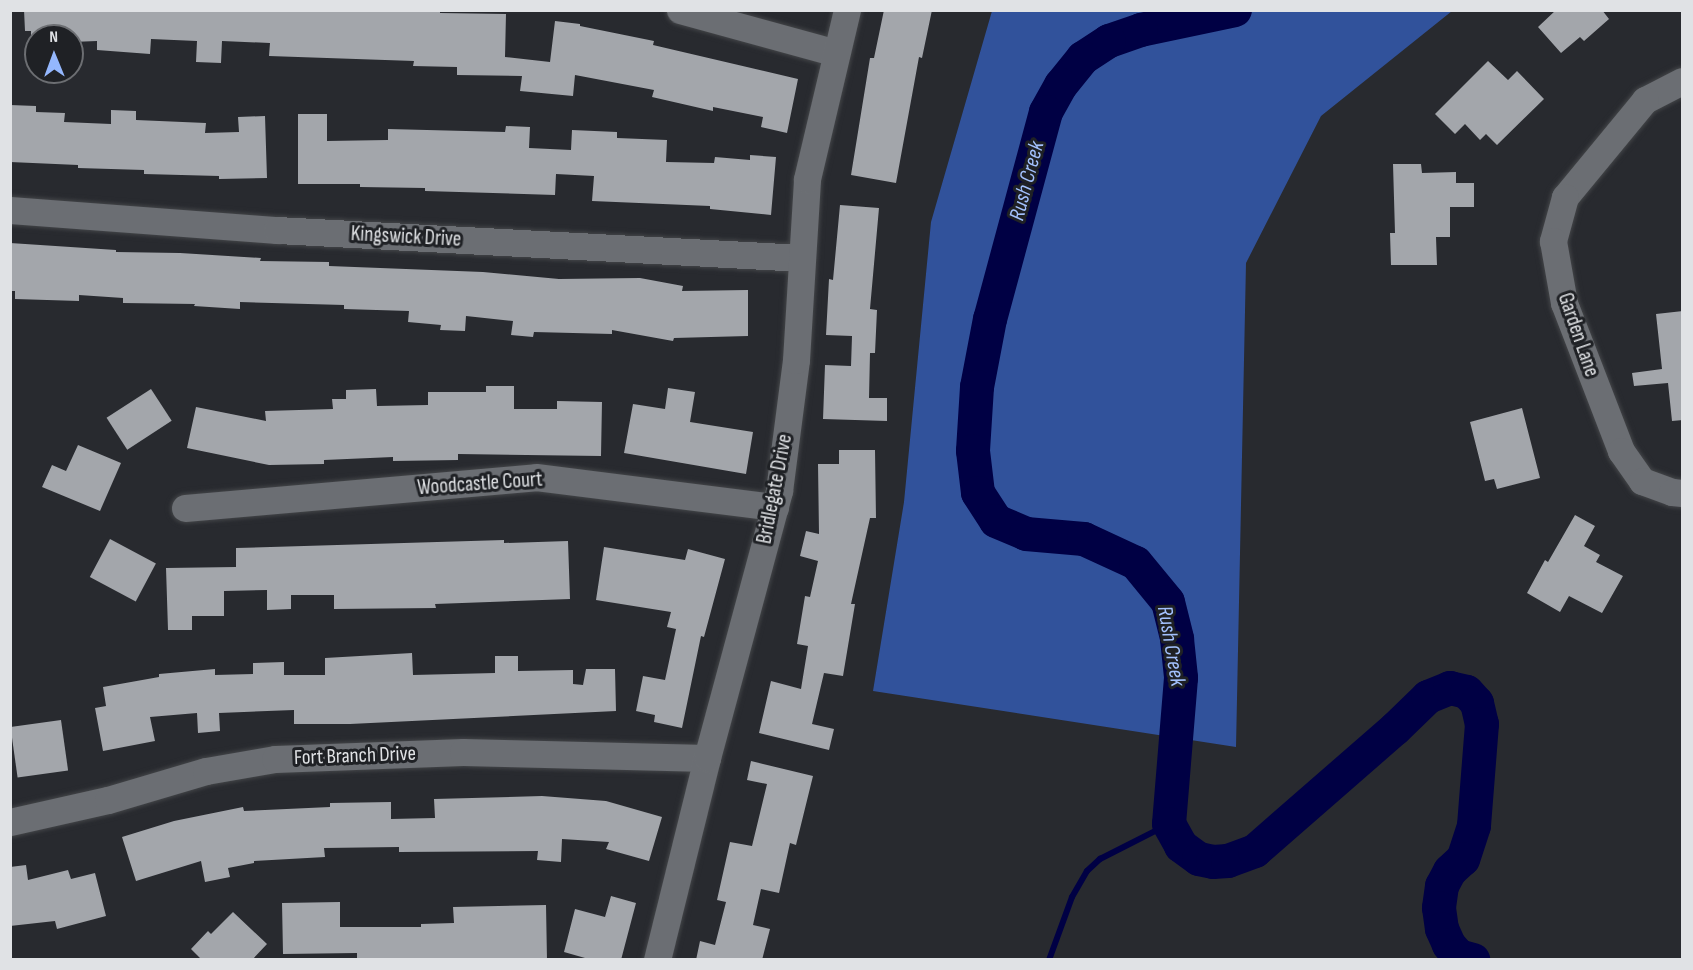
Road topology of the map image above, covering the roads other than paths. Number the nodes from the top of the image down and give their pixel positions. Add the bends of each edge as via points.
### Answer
1 (680, 10) edge
2 (847, 10) edge
3 (836, 52) junction
4 (1683, 81) edge
5 (10, 210) edge
6 (802, 258) junction
7 (1683, 493) edge
8 (775, 507) junction
9 (184, 508) dead end
10 (707, 758) junction
11 (10, 822) edge
12 (657, 960) edge

1 - 3 street
2 - 3 street, Bridlegate Drive
3 - 6 street, Bridlegate Drive via 807,179
4 - 7 street, Garden Lane via 1645,100 1565,196 1553,241 1564,303 1621,451 1642,481
5 - 6 street, Kingswick Drive via 277,230
6 - 8 street, Bridlegate Drive via 796,360
8 - 9 street, Woodcastle Court via 536,477
8 - 10 street, Bridlegate Drive
10 - 11 street, Fort Branch Drive via 463,752 275,759 206,771 108,800
10 - 12 street, Bridlegate Drive

